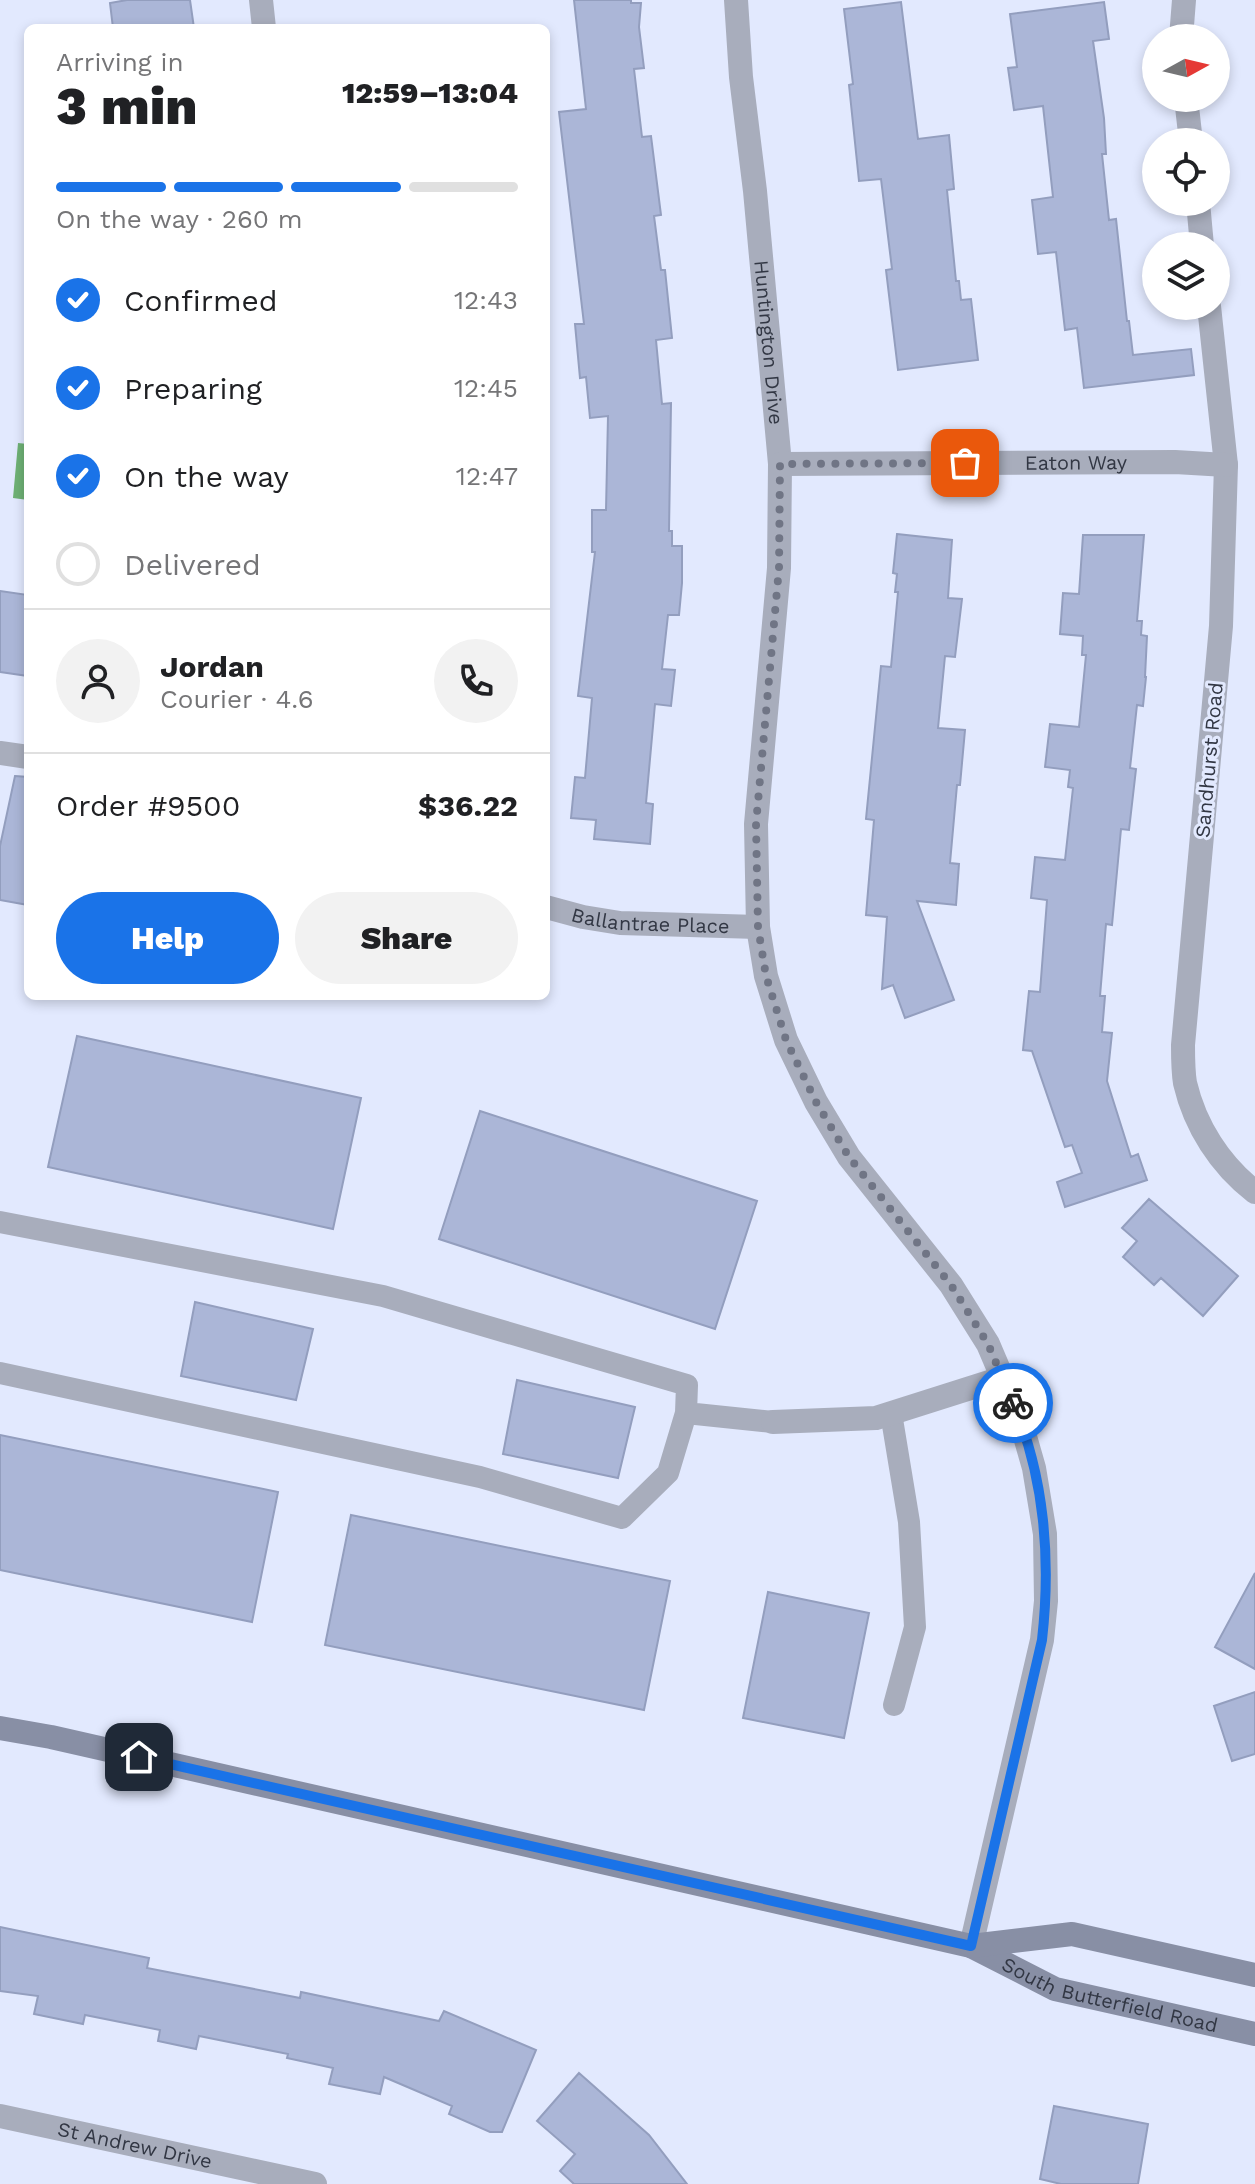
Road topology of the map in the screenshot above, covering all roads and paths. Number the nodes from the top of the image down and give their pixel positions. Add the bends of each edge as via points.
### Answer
1 (261, 0) edge
2 (736, 0) edge
3 (1184, 0) edge
4 (264, 24) edge
5 (1182, 24) edge
6 (1210, 320) edge
7 (780, 464) junction
8 (1226, 465) junction
9 (0, 753) edge
10 (24, 756) edge
11 (550, 908) edge
12 (758, 927) junction
13 (1255, 1192) edge
14 (0, 1222) edge
15 (0, 1373) edge
16 (1002, 1378) junction
17 (686, 1413) junction
18 (891, 1413) junction
19 (773, 1422) joint
20 (894, 1705) dead end
21 (0, 1728) edge
22 (971, 1946) junction
23 (1255, 1975) edge
24 (1255, 2034) edge
25 (0, 2116) edge
26 (315, 2184) edge

1 - 4 street
2 - 7 street, Huntington Drive
3 - 5 street
6 - 8 street, Sandhurst Road
7 - 8 street, Eaton Way
7 - 12 street, Huntington Drive via 779,568 756,824
8 - 13 street, Sandhurst Road via 1221,626 1183,1045 1185,1081 1198,1121 1221,1159
9 - 10 street
11 - 12 street, Ballantrae Place via 620,923
12 - 16 street, Huntington Drive via 766,976 786,1040 816,1102 849,1157 951,1285 988,1344
14 - 17 lane via 383,1296 687,1385
15 - 17 lane via 480,1477 622,1518 668,1473
16 - 18 street
16 - 22 street, Huntington Drive via 1034,1468 1045,1534 1046,1601 1042,1640
17 - 19 lane
18 - 19 street
18 - 20 lane via 909,1522 915,1627
21 - 22 main road, South Butterfield Road
22 - 23 main road, South Butterfield Road via 1072,1934
22 - 24 main road, South Butterfield Road via 1055,1989
25 - 26 street, St Andrew Drive

